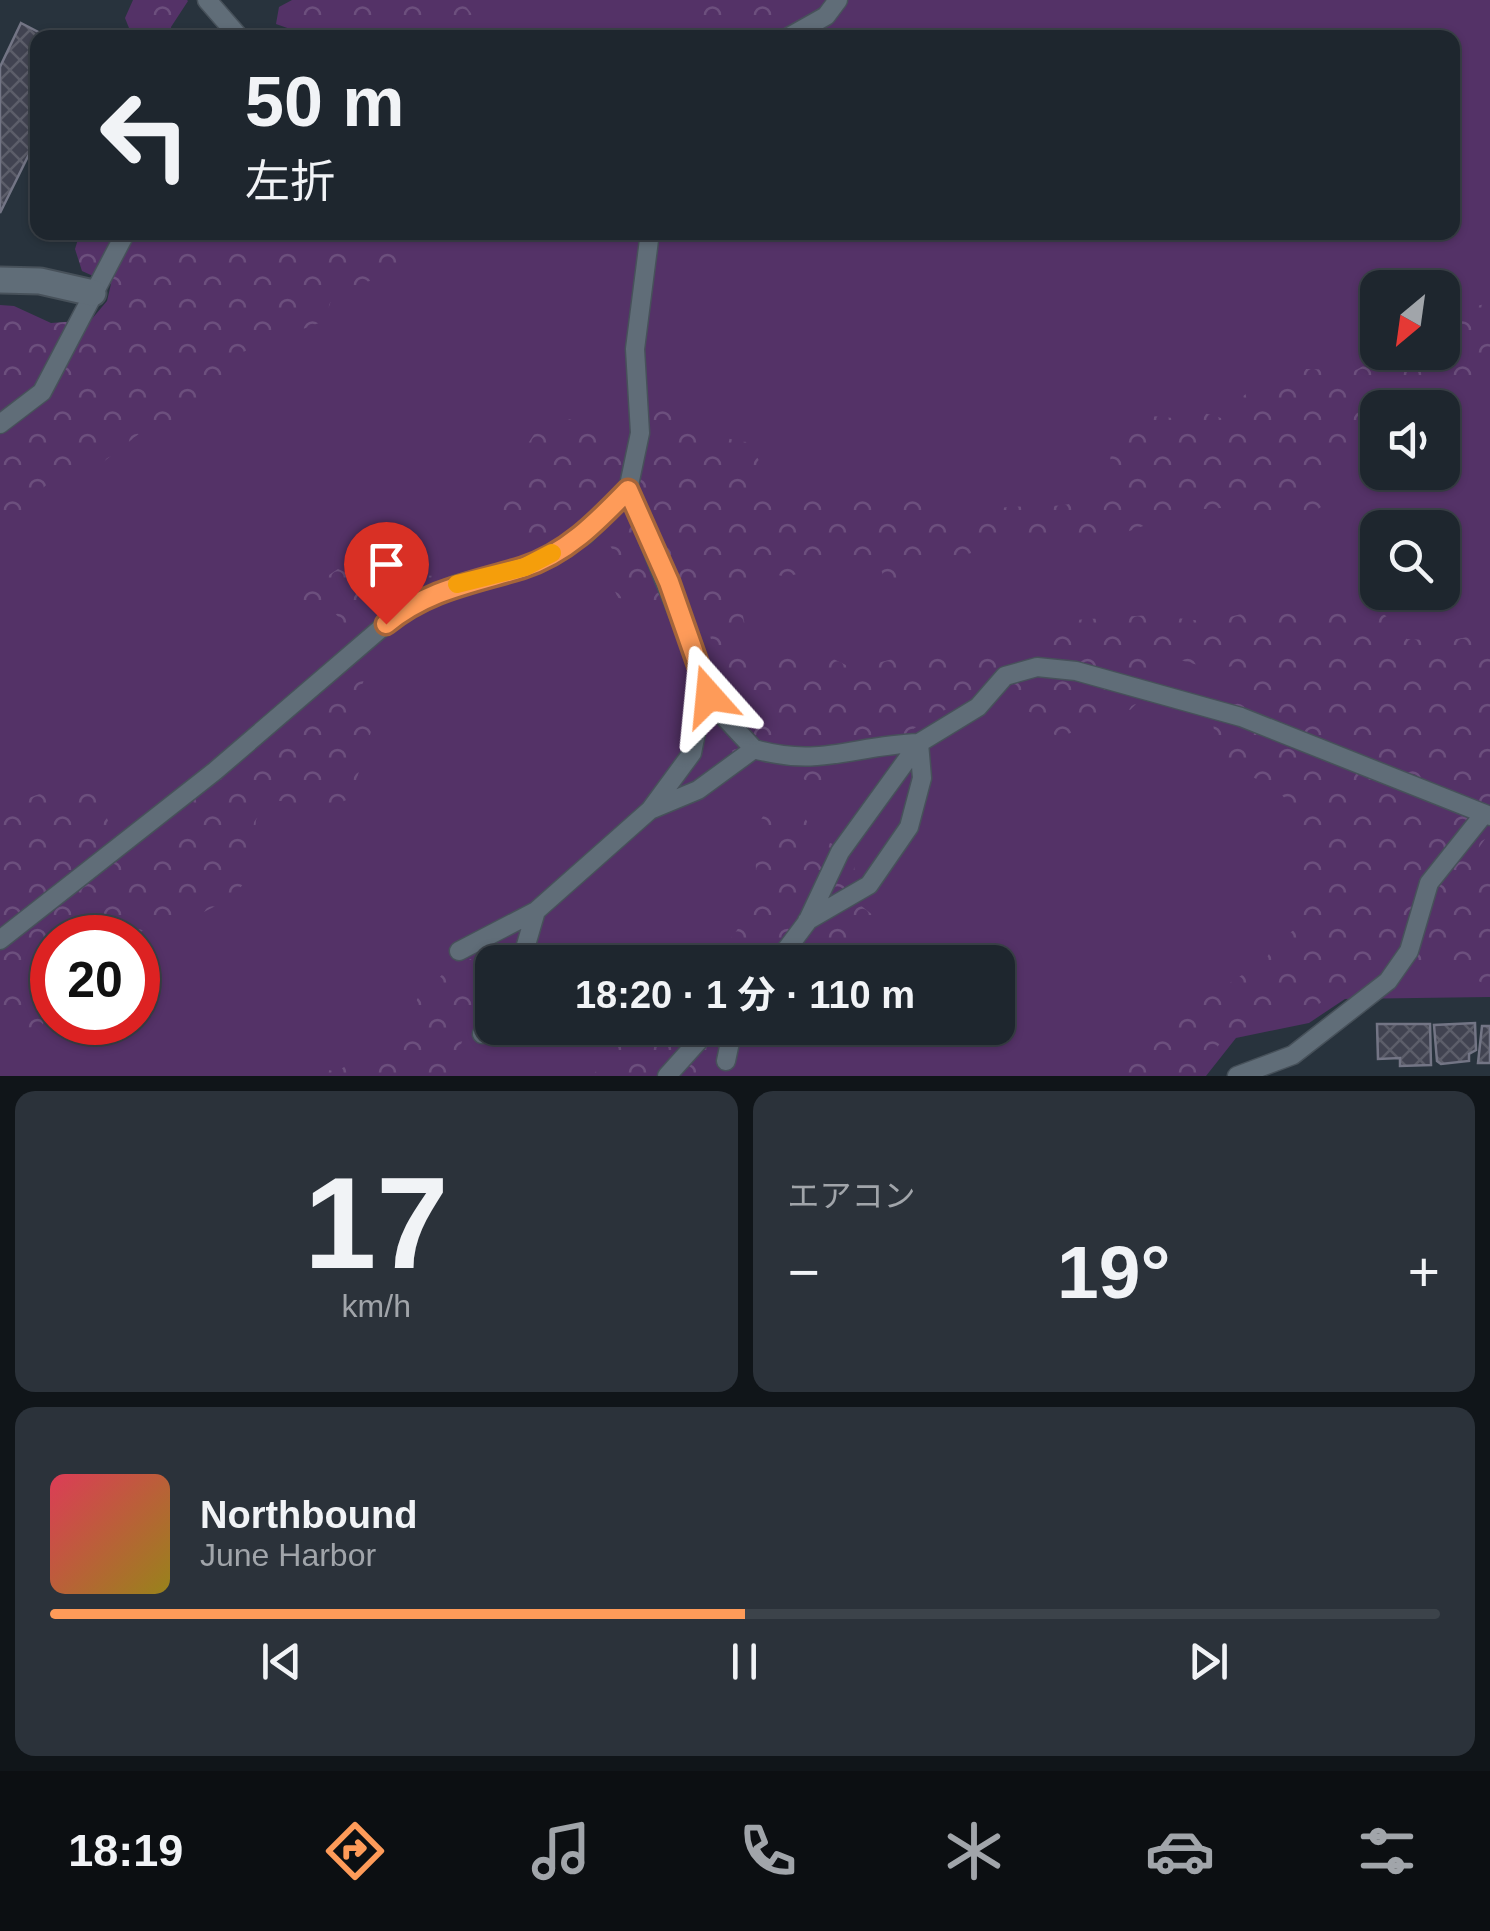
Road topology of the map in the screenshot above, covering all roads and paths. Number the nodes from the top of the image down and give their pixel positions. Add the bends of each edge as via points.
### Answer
1 (207, 0) edge
2 (841, 2) edge
3 (233, 30) edge
4 (799, 30) edge
5 (122, 240) edge
6 (649, 240) edge
7 (0, 280) edge
8 (93, 292) junction
9 (0, 424) edge
10 (628, 490) junction
11 (706, 683) junction
12 (919, 744) junction
13 (754, 749) junction
14 (650, 810) junction
15 (1487, 815) edge
16 (536, 911) junction
17 (807, 922) junction
18 (0, 940) edge
19 (526, 945) edge
20 (790, 945) edge
21 (460, 952) dead end
22 (695, 1045) edge
23 (729, 1045) edge
24 (726, 1061) dead end
25 (667, 1076) edge
26 (1238, 1076) edge

1 - 3 lane
2 - 4 lane
5 - 8 lane
6 - 10 lane via 635,349 640,433
7 - 8 street
8 - 9 lane via 42,392
10 - 11 lane
10 - 18 lane via 585,536 525,567 456,584 407,606 230,760
11 - 13 lane via 715,706
11 - 14 lane via 692,753
12 - 13 lane via 819,759
12 - 15 lane via 978,707 1006,676 1037,666 1241,717
12 - 17 lane via 840,852
12 - 17 lane via 922,778 910,827 868,886
13 - 14 lane via 698,790
14 - 16 lane
15 - 26 lane via 1429,883 1409,951 1388,981 1294,1054
16 - 19 lane
16 - 21 lane
17 - 20 lane
22 - 25 lane
23 - 24 lane

